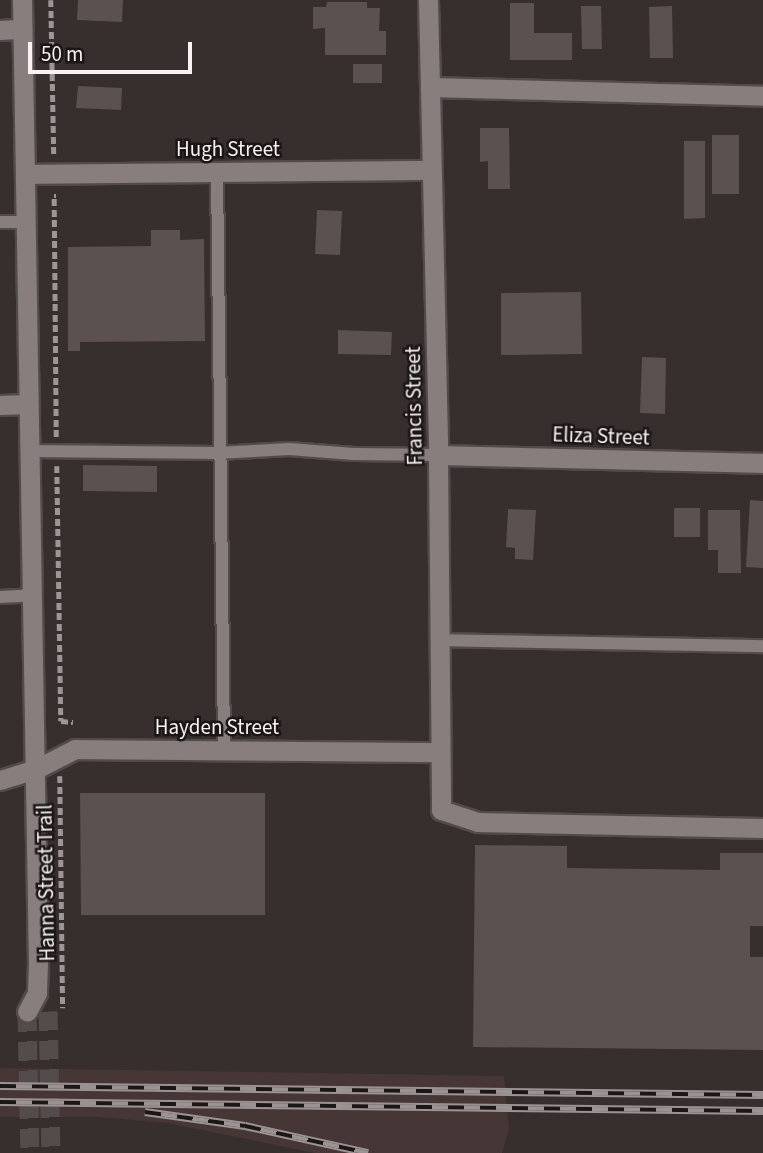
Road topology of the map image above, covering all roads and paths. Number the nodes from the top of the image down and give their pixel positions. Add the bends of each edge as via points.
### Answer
1 (22, 0) edge
2 (51, 0) edge
3 (428, 0) edge
4 (22, 29) junction
5 (0, 30) edge
6 (430, 87) junction
7 (763, 96) edge
8 (64, 157) dead end
9 (431, 170) junction
10 (217, 172) junction
11 (25, 174) junction
12 (0, 222) edge
13 (26, 222) junction
14 (28, 404) junction
15 (0, 405) edge
16 (31, 451) junction
17 (218, 453) junction
18 (438, 455) junction
19 (763, 463) edge
20 (33, 595) junction
21 (0, 597) edge
22 (439, 640) junction
23 (763, 646) edge
24 (224, 749) junction
25 (440, 752) junction
26 (36, 769) junction
27 (67, 772) dead end
28 (0, 780) edge
29 (763, 828) edge
30 (37, 993) junction
31 (55, 1009) joint
32 (27, 1012) tunnel mouth

1 - 4 street
2 - 8 path via 54,156
3 - 6 street, Francis Street
4 - 5 street
4 - 11 street
6 - 7 street
6 - 9 street, Francis Street
9 - 10 street, Hugh Street
9 - 18 street, Francis Street
10 - 11 street, Hugh Street
10 - 17 lane
11 - 13 street
12 - 13 lane
13 - 14 street
14 - 15 street
14 - 16 street
16 - 17 lane
16 - 20 street
17 - 18 lane via 289,449
17 - 24 lane
18 - 19 street, Eliza Street
18 - 22 street, Francis Street
20 - 21 lane
20 - 26 street
22 - 23 lane
22 - 25 street, Francis Street
24 - 25 street, Hayden Street
24 - 26 street, Hayden Street via 75,749
25 - 29 street, Francis Street via 441,810 477,822
26 - 28 street, Hayden Street
26 - 30 street
27 - 31 path, Hanna Street Trail via 60,773
30 - 31 street
30 - 32 street

